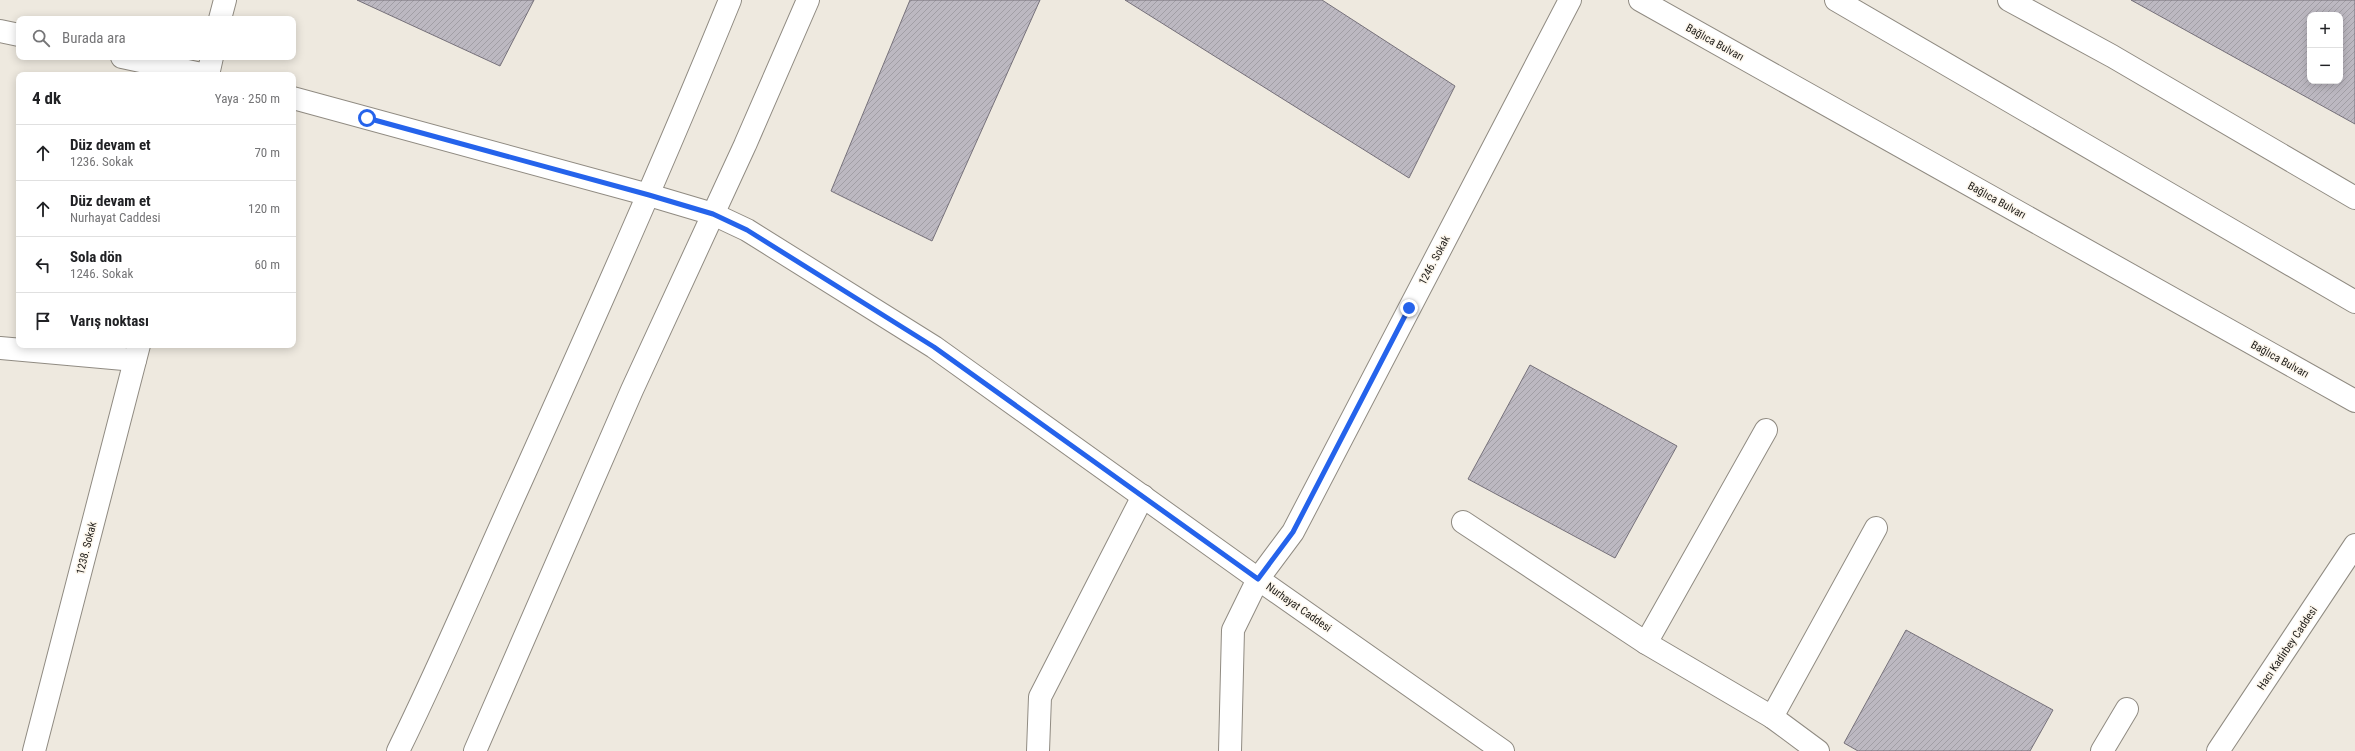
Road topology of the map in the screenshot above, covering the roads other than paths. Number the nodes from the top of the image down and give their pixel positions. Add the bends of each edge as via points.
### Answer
1 (225, 0) edge
2 (730, 0) edge
3 (808, 0) edge
4 (1570, 0) edge
5 (1640, 0) edge
6 (1836, 0) edge
7 (2009, 0) edge
8 (221, 16) edge
9 (0, 31) edge
10 (16, 34) edge
11 (136, 60) edge
12 (211, 60) edge
13 (193, 72) edge
14 (208, 72) edge
15 (296, 99) edge
16 (649, 195) junction
17 (2355, 198) edge
18 (713, 214) junction
19 (2355, 302) edge
20 (0, 348) edge
21 (137, 353) edge
22 (2355, 401) edge
23 (1766, 430) dead end
24 (1143, 496) junction
25 (1463, 522) dead end
26 (1876, 528) dead end
27 (2355, 545) edge
28 (1258, 579) junction
29 (1646, 643) junction
30 (2127, 709) dead end
31 (1772, 717) junction
32 (34, 751) edge
33 (398, 751) edge
34 (475, 751) edge
35 (1038, 751) edge
36 (1230, 751) edge
37 (1503, 751) edge
38 (1818, 751) edge
39 (2102, 751) edge
40 (2218, 751) edge

1 - 8 street
2 - 16 street
3 - 18 street
4 - 28 street, 1246. Sokak via 1293,532
5 - 22 street, Bağlıca Bulvarı
6 - 19 street
7 - 17 street via 2112,56
9 - 10 street
11 - 13 street
12 - 14 street
15 - 16 street, Nurhayat Caddesi
16 - 18 street, Nurhayat Caddesi
16 - 33 street via 444,657
18 - 24 street, Nurhayat Caddesi via 747,230 934,347
18 - 34 street via 632,390
20 - 21 street
21 - 32 street, 1238. Sokak
23 - 29 street
24 - 28 street, Nurhayat Caddesi
24 - 35 street via 1040,697
25 - 29 street
26 - 31 street
27 - 40 street, Hacı Kadirbey Caddesi
28 - 36 street, 1246. Sokak via 1233,630
28 - 37 street, Nurhayat Caddesi
29 - 31 street
30 - 39 street
31 - 38 street

